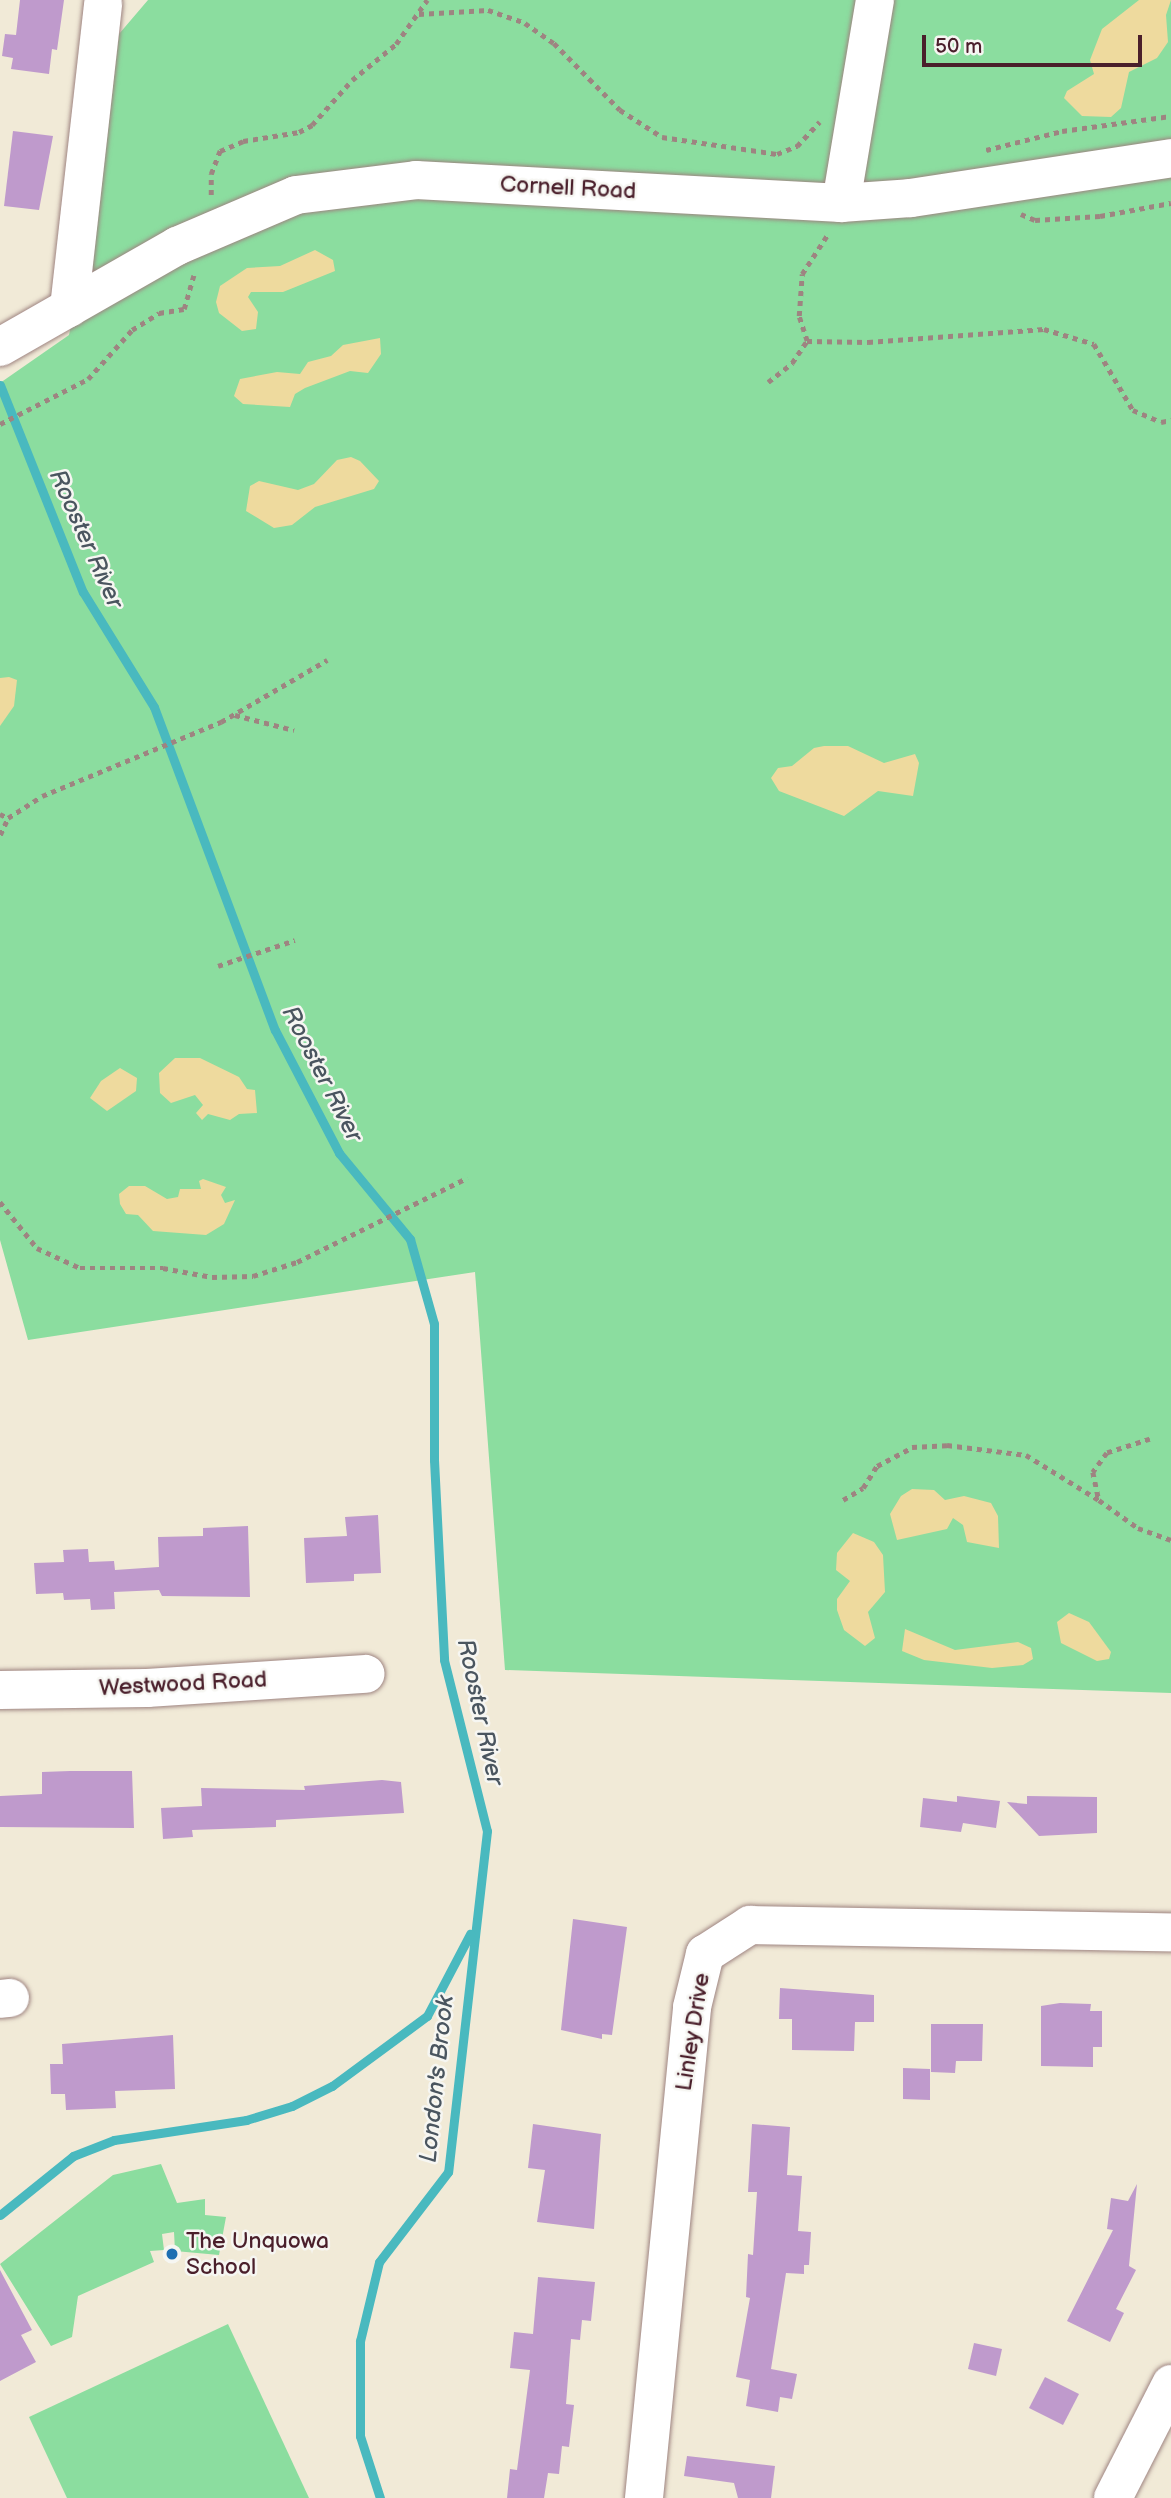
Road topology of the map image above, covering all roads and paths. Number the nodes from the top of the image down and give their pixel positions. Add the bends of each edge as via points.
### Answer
1 (427, 0) edge
2 (875, 0) edge
3 (103, 4) dead end
4 (419, 14) junction
5 (860, 86) junction
6 (1171, 158) edge
7 (841, 203) junction
8 (202, 235) junction
9 (69, 308) junction
10 (807, 341) junction
11 (6, 344) edge
12 (768, 382) dead end
13 (1171, 420) edge
14 (0, 424) edge
15 (327, 660) dead end
16 (234, 714) junction
17 (294, 730) dead end
18 (0, 814) edge
19 (8, 818) junction
20 (0, 835) edge
21 (295, 940) dead end
22 (218, 966) dead end
23 (467, 1178) dead end
24 (0, 1202) edge
25 (1150, 1439) dead end
26 (843, 1500) dead end
27 (1099, 1500) junction
28 (1171, 1540) edge
29 (366, 1674) dead end
30 (0, 1690) edge
31 (1171, 1932) edge
32 (1171, 2384) edge
33 (644, 2498) edge
34 (1113, 2498) edge

1 - 4 path
2 - 5 street
3 - 9 street
4 - 5 path via 488,10 525,23 554,43 620,110 662,137 777,154 813,131 828,104
4 - 8 path via 396,44 352,80 312,125 220,151
5 - 7 street
6 - 7 street, Cornell Road via 911,198
7 - 8 street, Cornell Road via 416,180 296,195
7 - 10 path via 821,248 803,274 799,316
8 - 9 street, Cornell Road
8 - 14 path via 193,265 192,292 184,309 159,313 132,330 88,379
9 - 11 street, Cornell Road
10 - 12 path via 792,363
10 - 13 path via 868,342 1044,329 1094,344 1133,410 1161,422
15 - 16 path
16 - 17 path
16 - 19 path via 43,796
18 - 19 path
19 - 20 path
21 - 22 path
23 - 24 path via 413,1207 253,1276 212,1277 163,1268 80,1268 37,1248
25 - 27 path via 1107,1453 1093,1472
26 - 27 path via 863,1489 877,1466 912,1447 947,1445 1026,1455
27 - 28 path via 1138,1528
29 - 30 street, Westwood Road via 147,1688
31 - 33 street, Linley Drive via 750,1925 705,1954 692,2007
32 - 34 street

